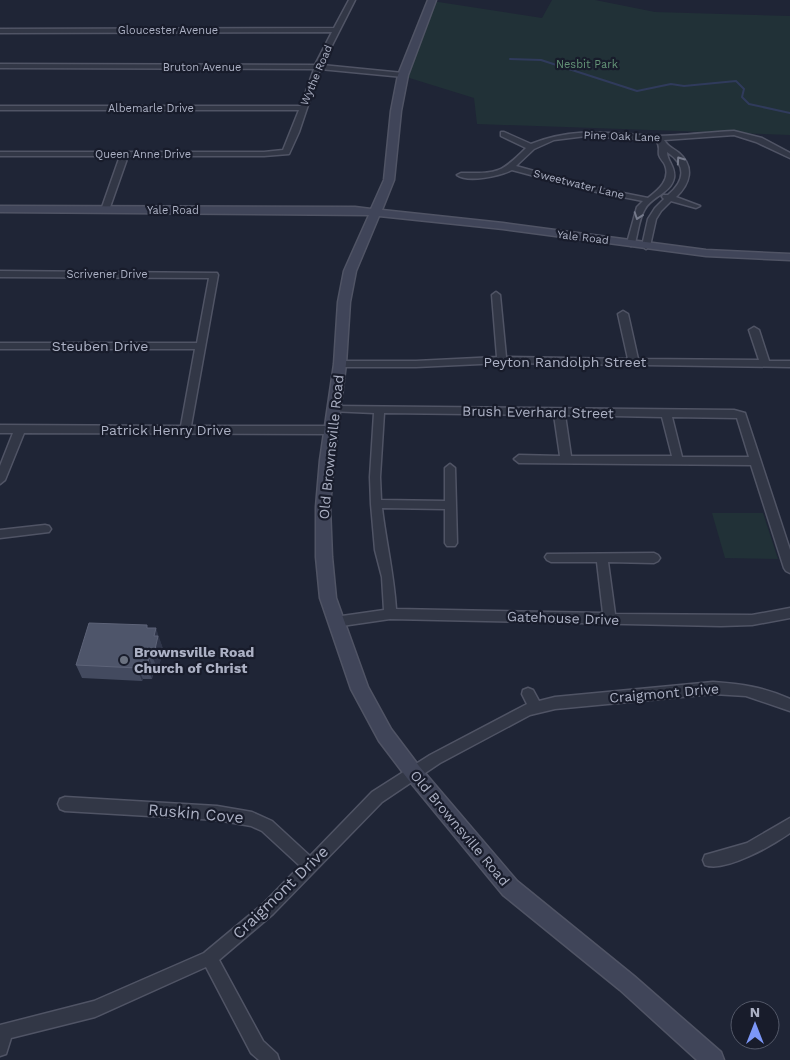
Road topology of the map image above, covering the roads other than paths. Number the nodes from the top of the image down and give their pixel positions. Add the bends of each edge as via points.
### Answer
1 (352, 0) edge
2 (432, 0) edge
3 (336, 30) junction
4 (0, 31) edge
5 (0, 66) edge
6 (318, 67) junction
7 (403, 76) junction
8 (0, 108) edge
9 (302, 108) junction
10 (504, 134) dead end
11 (659, 138) junction
12 (531, 147) junction
13 (664, 147) junction
14 (286, 152) joint
15 (0, 154) edge
16 (124, 154) junction
17 (790, 156) edge
18 (511, 167) junction
19 (462, 175) dead end
20 (657, 194) junction
21 (670, 198) junction
22 (648, 200) junction
23 (696, 206) dead end
24 (0, 209) edge
25 (105, 210) junction
26 (376, 212) junction
27 (632, 239) junction
28 (647, 242) junction
29 (790, 248) edge
30 (790, 256) edge
31 (0, 274) edge
32 (496, 295) dead end
33 (624, 314) dead end
34 (754, 330) dead end
35 (0, 346) edge
36 (200, 346) junction
37 (502, 360) junction
38 (634, 362) junction
39 (765, 363) junction
40 (340, 364) junction
41 (790, 364) edge
42 (334, 409) junction
43 (378, 410) junction
44 (559, 412) junction
45 (666, 413) junction
46 (0, 429) edge
47 (20, 429) junction
48 (185, 430) junction
49 (332, 430) junction
50 (519, 459) dead end
51 (566, 460) junction
52 (678, 460) junction
53 (756, 461) junction
54 (450, 468) dead end
55 (0, 480) edge
56 (376, 504) junction
57 (450, 504) junction
58 (45, 529) dead end
59 (0, 534) edge
60 (451, 543) dead end
61 (551, 557) dead end
62 (602, 558) junction
63 (654, 558) dead end
64 (790, 568) edge
65 (790, 613) edge
66 (390, 614) junction
67 (610, 620) junction
68 (336, 622) junction
69 (528, 694) dead end
70 (790, 705) edge
71 (536, 707) junction
72 (413, 772) junction
73 (66, 804) dead end
74 (790, 825) edge
75 (710, 860) dead end
76 (309, 865) junction
77 (209, 958) junction
78 (1, 1038) edge
79 (270, 1060) edge
80 (713, 1060) edge

1 - 3 street, Wythe Road
2 - 7 main road, Old Brownsville Road
3 - 4 street, Gloucester Avenue
3 - 6 street, Wythe Road
5 - 6 street, Bruton Avenue
6 - 7 street, Bruton Avenue
6 - 9 street, Wythe Road
7 - 26 main road, Old Brownsville Road via 396,111 390,180
8 - 9 street, Albemarle Drive
9 - 14 street, Wythe Road
10 - 12 street
11 - 12 street, Pine Oak Lane via 586,134 554,138
11 - 13 street
11 - 17 street, Pine Oak Lane via 734,133 759,140
12 - 18 street, Pine Oak Lane
13 - 20 street via 670,179
21 -> 13 street via 682,187 686,174 676,153
14 - 16 street, Queen Anne Drive
15 - 16 street, Queen Anne Drive
16 - 25 street
18 - 19 street, Pine Oak Lane via 492,175
18 - 22 street, Sweetwater Lane
20 - 21 street
20 - 22 street
21 - 23 street
21 - 28 street via 653,216
22 -> 27 street via 638,214
24 - 25 main road, Yale Road
25 - 26 main road, Yale Road
26 - 27 main road, Yale Road
26 - 40 main road, Old Brownsville Road via 348,279
27 - 28 main road, Yale Road
28 - 29 main road, Yale Road
28 - 30 main road, Yale Road via 722,254
31 - 36 street, Scrivener Drive via 214,275
32 - 37 street
33 - 38 street
34 - 39 street
35 - 36 street, Steuben Drive
36 - 48 street
37 - 38 street, Peyton Randolph Street
37 - 40 street, Peyton Randolph Street
38 - 39 street, Peyton Randolph Street
39 - 41 street, Peyton Randolph Street
40 - 42 main road, Old Brownsville Road
42 - 43 street, Brush Everhard Street
42 - 49 main road, Old Brownsville Road
43 - 44 street, Brush Everhard Street
43 - 56 street via 374,477
44 - 45 street, Brush Everhard Street
44 - 51 street
45 - 52 street
45 - 53 street, Brush Everhard Street via 741,416
46 - 47 street, Patrick Henry Drive
47 - 48 street, Patrick Henry Drive
47 - 55 street
48 - 49 street, Patrick Henry Drive
49 - 68 main road, Old Brownsville Road via 323,507 324,557 328,598
50 - 51 street
51 - 52 street
52 - 53 street
53 - 64 street
54 - 57 street
56 - 57 street
56 - 66 street via 381,550 388,577
57 - 60 street
58 - 59 street
61 - 62 street
62 - 63 street
62 - 67 street
65 - 67 street, Gatehouse Drive via 752,620
66 - 67 street, Gatehouse Drive
66 - 68 street, Gatehouse Drive
68 - 72 main road, Old Brownsville Road via 373,716
69 - 71 street
70 - 71 street, Craigmont Drive via 758,693 722,688
71 - 72 street, Craigmont Drive
72 - 76 street, Craigmont Drive via 377,797
72 - 80 main road, Old Brownsville Road via 510,888 627,983
73 - 76 street, Ruskin Cove via 217,813 252,819 266,826
74 - 75 street via 752,850
76 - 77 street, Craigmont Drive via 268,909
77 - 78 street, Craigmont Drive via 95,1009
77 - 79 street via 257,1047

